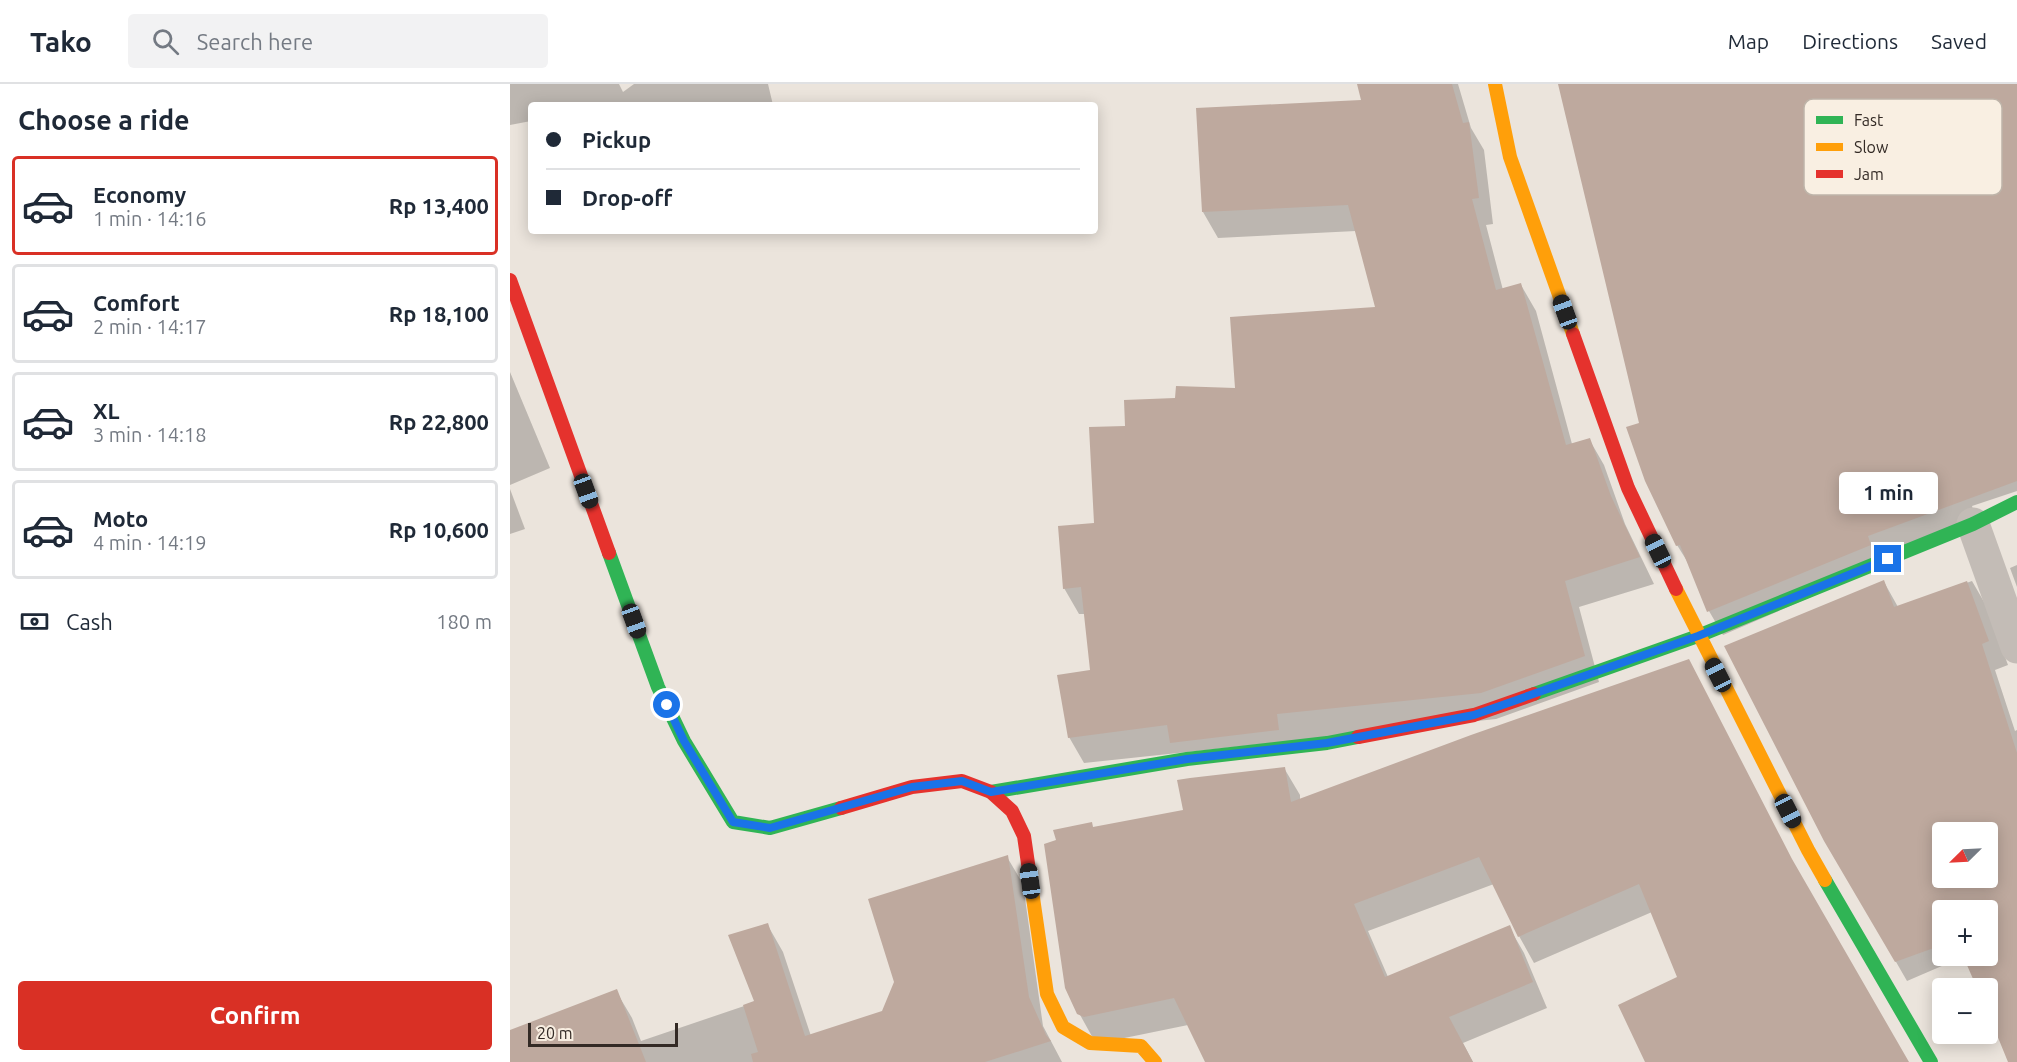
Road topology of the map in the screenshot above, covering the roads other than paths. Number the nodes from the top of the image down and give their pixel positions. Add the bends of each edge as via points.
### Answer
1 (1495, 84) edge
2 (510, 280) edge
3 (2017, 502) edge
4 (1973, 524) junction
5 (1698, 636) junction
6 (2017, 647) edge
7 (991, 792) junction
8 (1155, 1062) edge
9 (1931, 1062) edge

1 - 5 street via 1510,157 1624,477
2 - 7 street via 658,687 684,741 733,822 770,828 912,787 942,783 962,781
3 - 4 street
4 - 5 street
4 - 6 street
5 - 7 street via 1474,715 1327,743 1187,759
5 - 9 street via 1808,850
7 - 8 street via 1012,811 1024,836 1047,994 1063,1027 1090,1043 1141,1046

